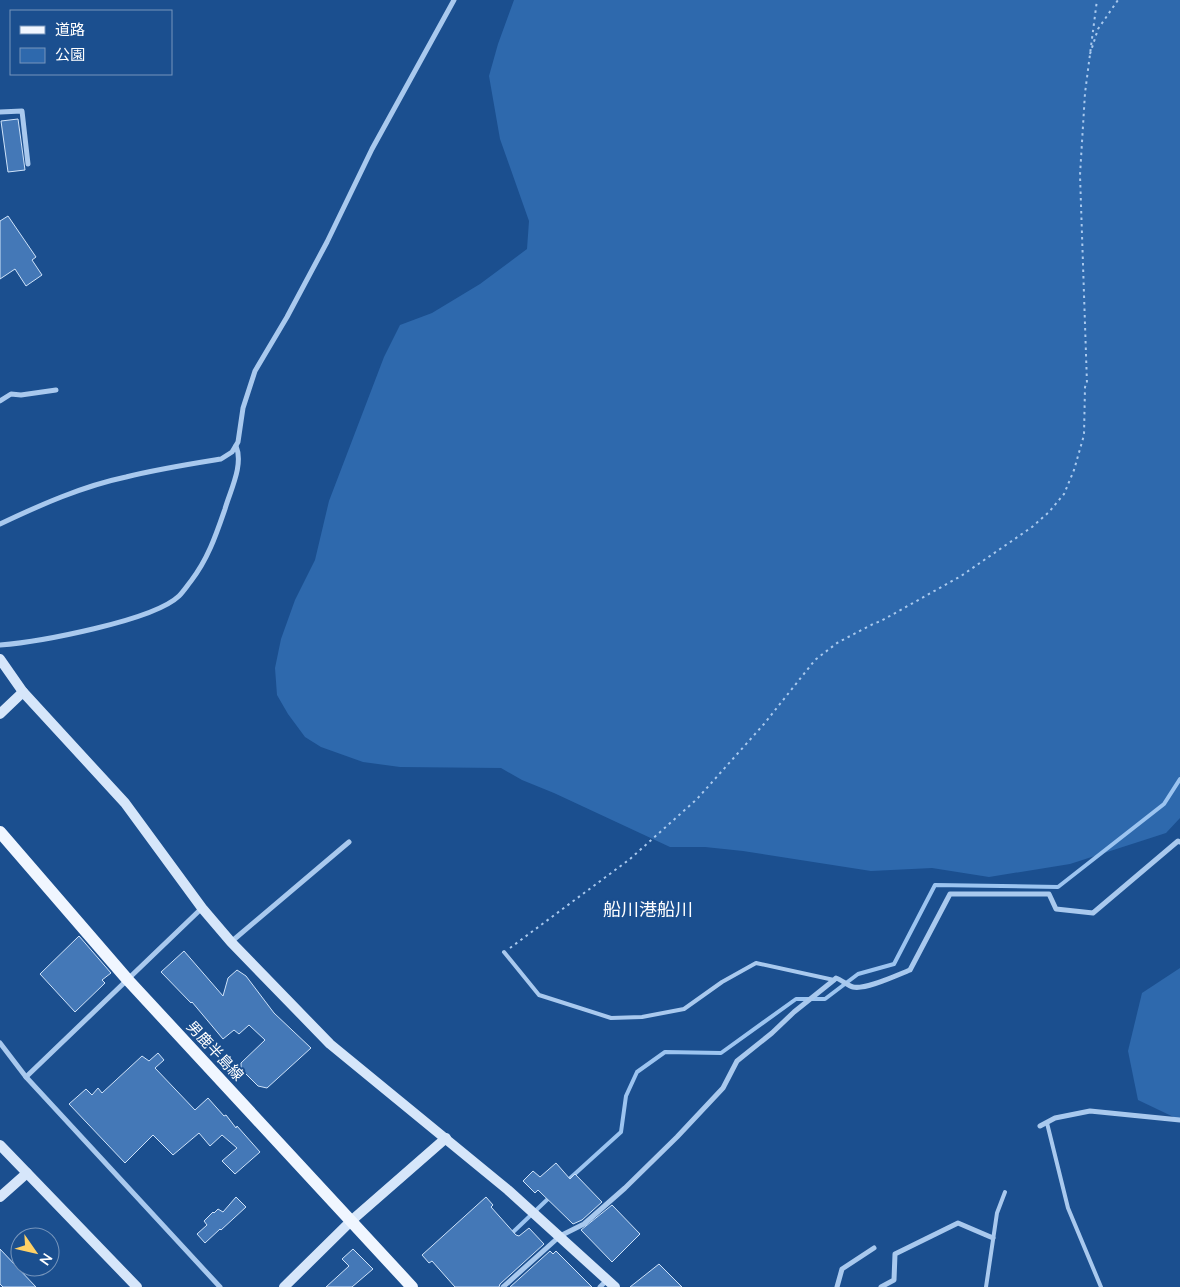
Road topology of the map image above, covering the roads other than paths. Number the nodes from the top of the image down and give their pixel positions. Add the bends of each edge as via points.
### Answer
1 (454, 0) edge
2 (0, 112) edge
3 (28, 164) dead end
4 (56, 390) dead end
5 (0, 401) edge
6 (236, 446) junction
7 (0, 524) edge
8 (0, 645) edge
9 (0, 659) edge
10 (23, 692) junction
11 (0, 714) edge
12 (0, 832) edge
13 (349, 842) dead end
14 (1180, 842) edge
15 (202, 908) junction
16 (231, 942) junction
17 (504, 952) road end
18 (127, 979) junction
19 (834, 980) junction
20 (0, 1043) edge
21 (26, 1077) junction
22 (1180, 1120) edge
23 (1047, 1123) junction
24 (1040, 1126) dead end
25 (446, 1138) junction
26 (0, 1146) edge
27 (27, 1173) junction
28 (1005, 1192) dead end
29 (0, 1198) edge
30 (351, 1220) junction
31 (560, 1236) junction
32 (993, 1238) junction
33 (874, 1248) dead end
34 (611, 1283) edge
35 (137, 1287) edge
36 (220, 1287) edge
37 (284, 1287) edge
38 (412, 1287) edge
39 (503, 1287) edge
40 (600, 1287) edge
41 (837, 1287) edge
42 (880, 1287) edge
43 (986, 1287) edge
44 (1101, 1287) edge

1 - 6 street via 372,149 287,317 255,371 243,408
2 - 3 street via 22,110
4 - 5 street via 11,394
6 - 7 street via 221,459 125,477 83,490
6 - 8 street via 239,460 215,539 203,564 179,596 160,609 105,626 22,644
9 - 10 street
10 - 11 street
10 - 15 street via 125,803
12 - 18 main road, 男鹿半島線
13 - 16 street
14 - 19 street via 1093,913 1056,909 1049,894 950,894 910,970 864,986 853,987 836,978
15 - 16 street
15 - 18 street
16 - 25 street via 330,1044
17 - 19 lane via 540,995 611,1018 642,1018 684,1009 756,963
18 - 21 street
18 - 30 main road, 男鹿半島線
19 - 31 street via 737,1061 723,1088 625,1188 584,1224
20 - 21 street
21 - 36 street
22 - 23 street via 1090,1111
23 - 24 street
23 - 44 lane via 1068,1208
25 - 30 street
25 - 31 street
26 - 27 street
27 - 29 street
27 - 35 street
28 - 32 lane
30 - 37 street
30 - 38 main road, 男鹿半島線
31 - 34 street
31 - 39 street
32 - 42 street via 958,1223 895,1254 894,1280
32 - 43 lane
33 - 41 street via 842,1269
34 - 40 street

